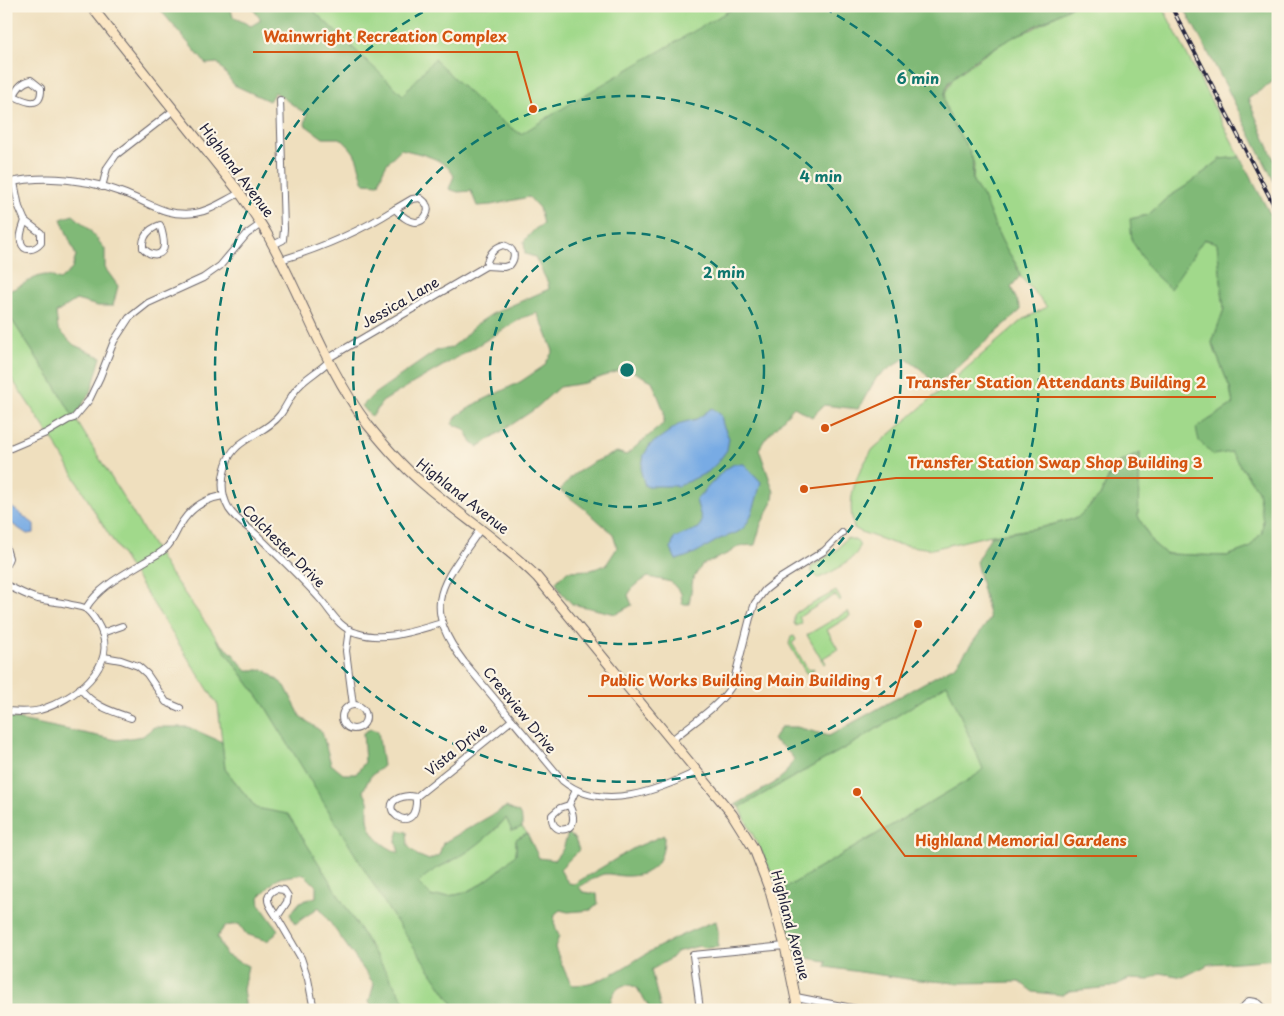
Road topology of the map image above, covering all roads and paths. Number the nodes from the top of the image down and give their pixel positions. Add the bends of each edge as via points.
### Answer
1 (91, 6) edge
2 (14, 96) dead end
3 (6, 98) edge
4 (280, 100) dead end
5 (174, 110) junction
6 (14, 182) junction
7 (6, 184) edge
8 (102, 187) junction
9 (240, 193) junction
10 (395, 209) junction
11 (167, 213) junction
12 (26, 221) dead end
13 (260, 224) junction
14 (160, 225) junction
15 (272, 245) junction
16 (281, 260) junction
17 (486, 266) junction
18 (328, 361) junction
19 (6, 450) edge
20 (223, 496) junction
21 (481, 528) junction
22 (842, 533) dead end
23 (6, 548) edge
24 (6, 565) edge
25 (6, 585) edge
26 (86, 608) junction
27 (442, 623) junction
28 (122, 626) dead end
29 (349, 630) junction
30 (102, 633) junction
31 (104, 657) junction
32 (80, 688) junction
33 (353, 705) dead end
34 (180, 708) dead end
35 (6, 711) edge
36 (131, 718) dead end
37 (512, 720) junction
38 (672, 740) junction
39 (698, 771) junction
40 (576, 790) junction
41 (416, 797) dead end
42 (569, 805) dead end
43 (277, 917) dead end
44 (785, 946) junction
45 (796, 998) junction
46 (854, 1009) edge
47 (314, 1010) edge
48 (700, 1010) edge
49 (797, 1010) edge
50 (862, 1010) edge
51 (1240, 1010) edge
52 (1264, 1010) edge

1 - 5 street, Highland Avenue
2 - 3 street
4 - 15 street via 284,229 283,240
5 - 8 street via 116,155 107,168
5 - 9 street, Highland Avenue
6 - 7 street
6 - 8 street via 59,178
6 - 12 street via 19,207
8 - 11 street
9 - 11 street via 201,212
9 - 13 street, Highland Avenue
10 - 10 street via 415,222 422,221 428,211 420,198
10 - 16 street via 343,238
11 - 14 street
13 - 15 street, Highland Avenue
13 - 19 street via 247,234 220,266 203,278 148,303 129,318 114,341 89,400 74,418
14 - 14 street via 144,238 143,248 154,255 163,249
15 - 16 street, Highland Avenue
16 - 18 street, Highland Avenue
17 - 17 street, Jessica Lane via 510,265 513,251 503,245 497,246
17 - 18 street, Jessica Lane
18 - 20 street, Jessica Lane via 300,385 280,415 243,441 231,454 226,462
18 - 21 street, Highland Avenue via 357,410 388,450 421,482
20 - 26 street via 199,504 180,525 166,548 110,583 93,596
20 - 29 street, Colchester Drive via 236,517
21 - 27 street, Crestview Drive via 445,580 440,599
21 - 38 street, Highland Avenue via 543,583
22 - 38 street via 824,551 765,590 750,618 733,684 717,704
23 - 24 street via 9,558
25 - 26 street via 37,598
26 - 30 street
27 - 29 street, Colchester Drive via 391,636 373,637
27 - 37 street, Crestview Drive via 453,647
28 - 30 street
29 - 33 street via 346,651
30 - 31 street
31 - 32 street via 93,677
31 - 34 street via 138,666 166,702
32 - 35 street via 40,710
32 - 36 street via 98,706
37 - 40 street, Crestview Drive via 563,781
37 - 41 street, Vista Drive
38 - 39 street, Highland Avenue
39 - 40 street, Crestview Drive via 664,786 625,796
39 - 44 street, Highland Avenue via 732,814 754,849
40 - 42 street
43 - 47 street via 303,963
44 - 45 street, Highland Avenue
44 - 48 street via 693,955
45 - 46 street
45 - 49 street, Highland Avenue
46 - 50 street
51 - 52 street via 1249,1001 1256,1001

